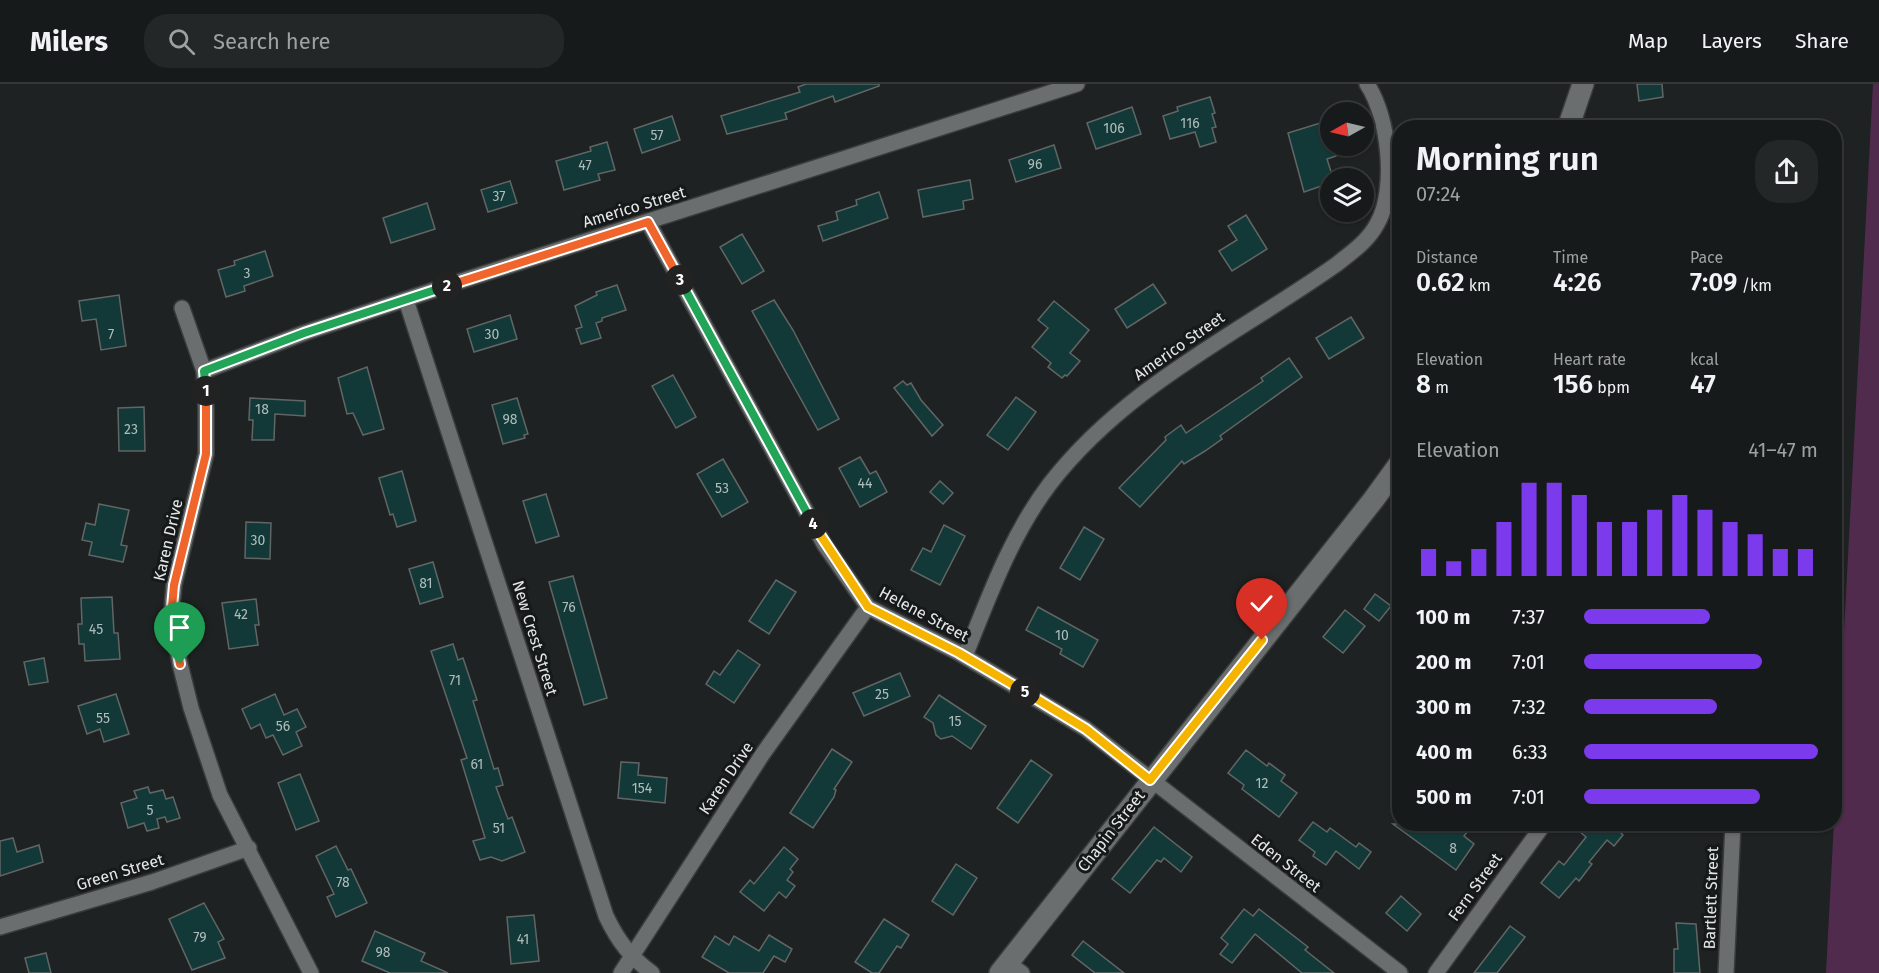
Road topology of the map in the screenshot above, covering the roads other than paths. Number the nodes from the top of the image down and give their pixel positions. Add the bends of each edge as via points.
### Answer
1 (1077, 84) edge
2 (1367, 84) edge
3 (1583, 84) edge
4 (1571, 120) edge
5 (648, 222) junction
6 (406, 300) junction
7 (182, 308) dead end
8 (204, 371) junction
9 (1392, 473) edge
10 (868, 607) junction
11 (965, 656) junction
12 (1150, 780) junction
13 (1539, 831) edge
14 (1732, 831) edge
15 (249, 848) junction
16 (0, 927) edge
17 (631, 958) junction
18 (1010, 970) edge
19 (311, 973) edge
20 (621, 973) edge
21 (652, 973) edge
22 (1400, 973) edge
23 (1436, 973) edge
24 (1726, 973) edge

1 - 5 street, Americo Street
2 - 11 street, Americo Street via 1383,119 1386,145 1386,200 1377,224 1362,244 1337,264 1154,383 1074,456 1049,486 1005,557
3 - 4 main road
5 - 6 street, Americo Street
5 - 10 street, Helene Street via 824,544
6 - 8 street, Americo Street
6 - 17 street, New Crest Street via 581,846 606,916
7 - 8 street, Karen Drive
8 - 15 street, Karen Drive via 206,454 174,585 171,618 191,708 220,795
9 - 12 main road, Chapin Street
10 - 11 street, Helene Street
10 - 17 street, Karen Drive via 762,755
11 - 12 street, Helene Street via 1086,729
12 - 18 main road, Chapin Street
12 - 22 street, Eden Street
13 - 23 street, Fern Street
14 - 24 street, Bartlett Street
15 - 16 street, Green Street via 152,882
15 - 19 street, Karen Drive
17 - 20 street, Karen Drive
17 - 21 street, New Crest Street

